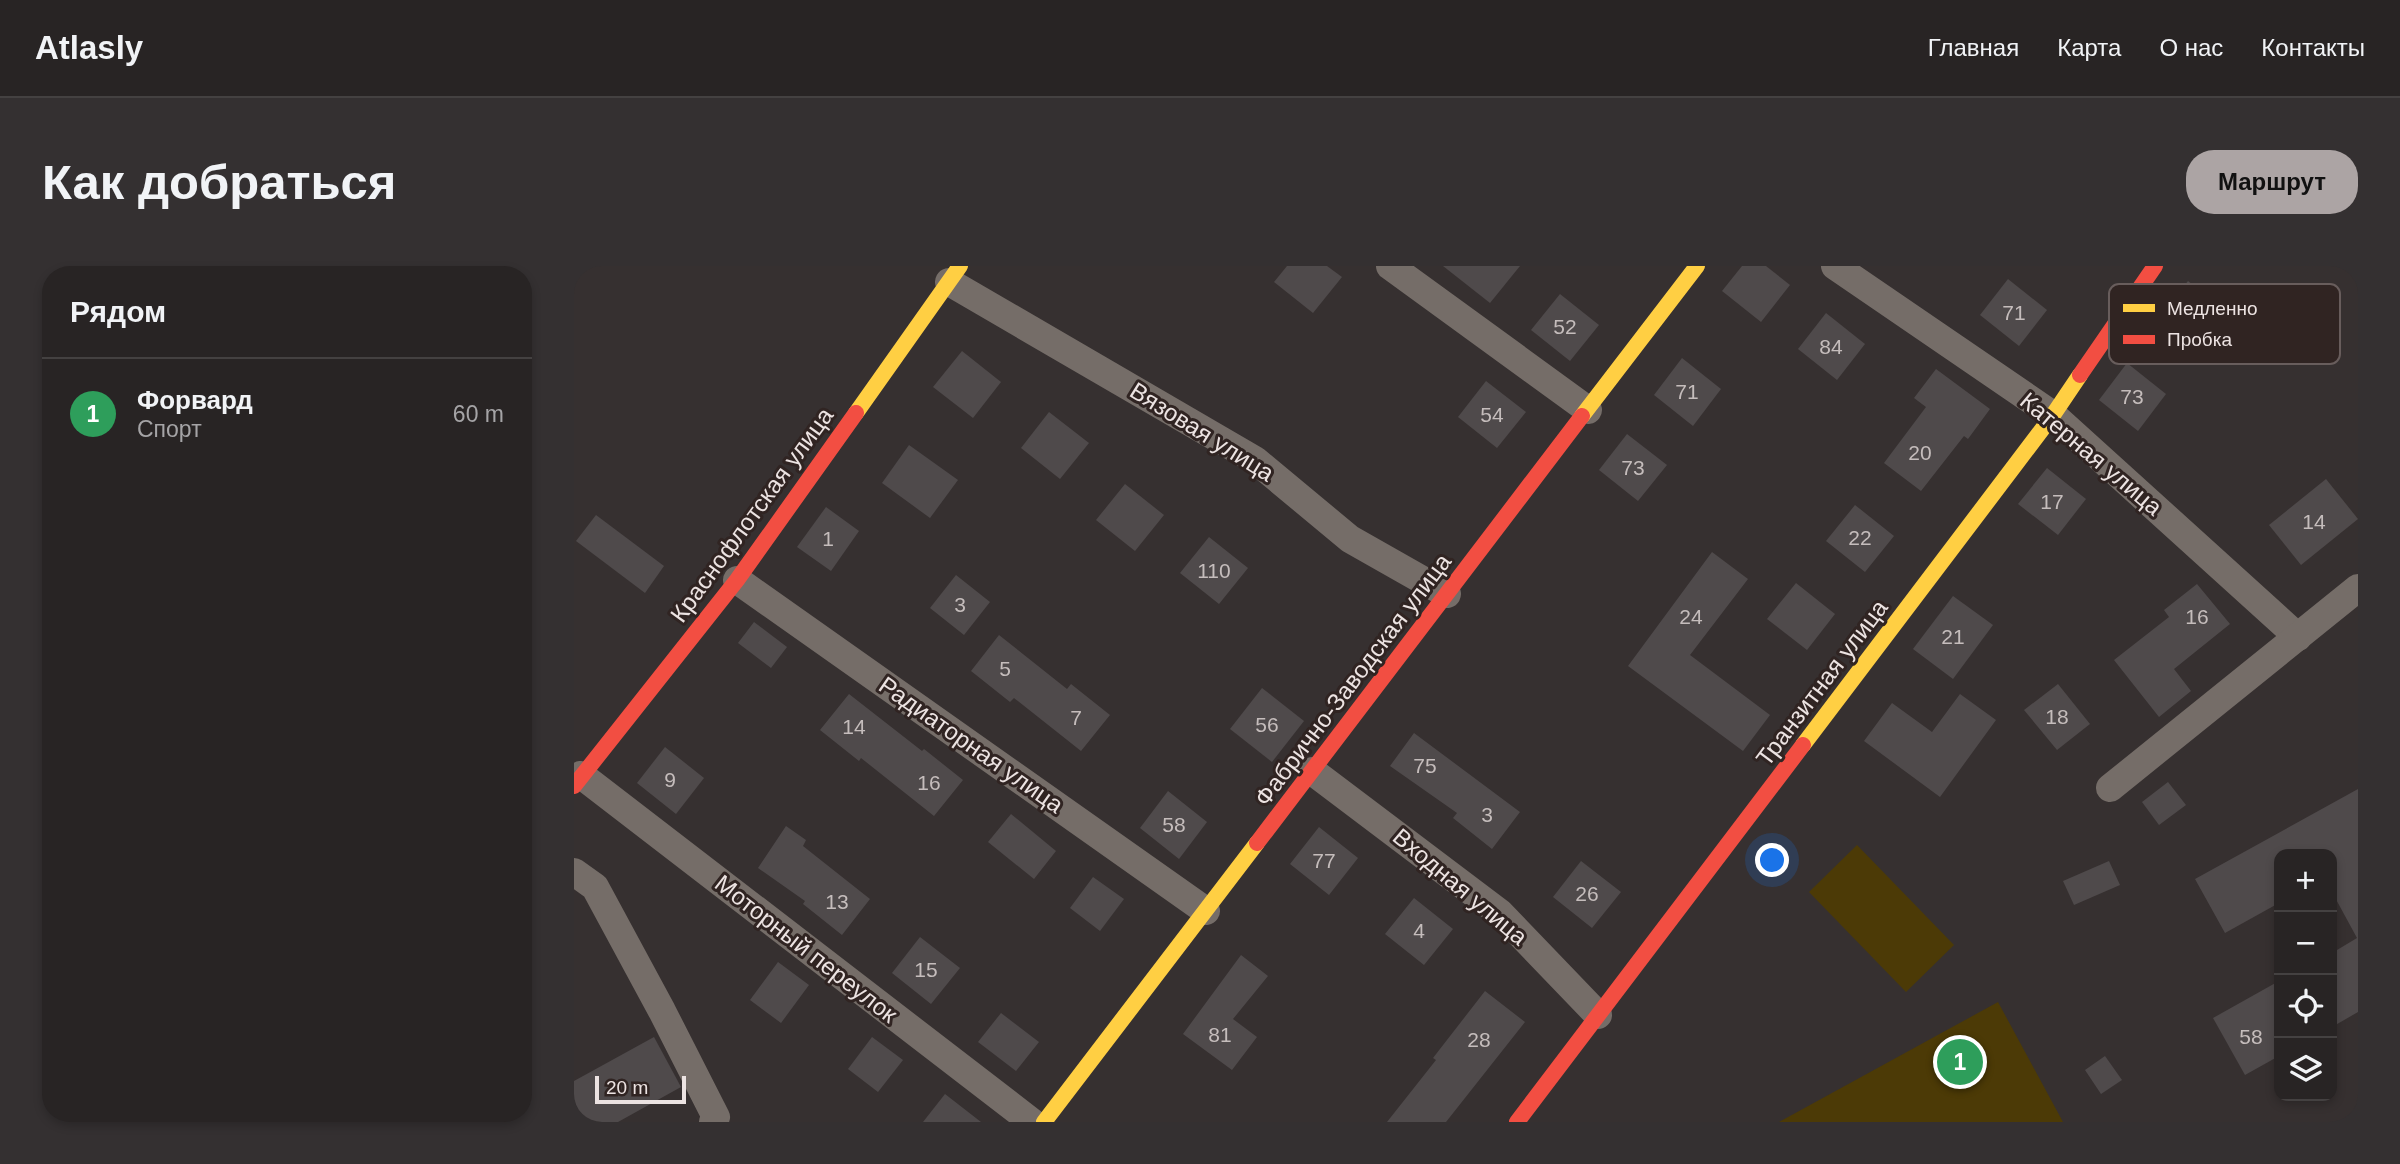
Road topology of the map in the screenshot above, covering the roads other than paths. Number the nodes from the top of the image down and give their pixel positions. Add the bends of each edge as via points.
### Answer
1 (1390, 266) edge
2 (1698, 266) edge
3 (1835, 266) edge
4 (2155, 266) edge
5 (955, 274) edge
6 (2143, 284) edge
7 (2109, 333) edge
8 (1588, 410) junction
9 (2053, 415) junction
10 (737, 580) junction
11 (2358, 588) edge
12 (1447, 594) junction
13 (2298, 637) junction
14 (1312, 771) junction
15 (577, 781) edge
16 (2110, 788) dead end
17 (574, 872) edge
18 (1206, 911) junction
19 (1598, 1015) junction
20 (713, 1122) edge
21 (1032, 1122) edge
22 (1044, 1122) edge
23 (1517, 1122) edge

1 - 8 street
2 - 8 street, Фабрично-Заводская улица
3 - 9 street, Катерная улица
4 - 6 street, Транзитная улица
5 - 10 street, Краснофлотская улица
5 - 12 street, Вязовая улица via 1255,460 1350,539
7 - 9 street, Транзитная улица
8 - 12 street, Фабрично-Заводская улица
9 - 13 street, Катерная улица
9 - 19 street, Транзитная улица
10 - 15 street, Краснофлотская улица
10 - 18 street, Радиаторная улица
11 - 13 street
12 - 14 street, Фабрично-Заводская улица
13 - 16 street
14 - 18 street, Фабрично-Заводская улица
14 - 19 street, Входная улица via 1500,913
15 - 21 street, Моторный переулок
17 - 20 street via 595,887 716,1117
18 - 22 street, Фабрично-Заводская улица
19 - 23 street, Транзитная улица

